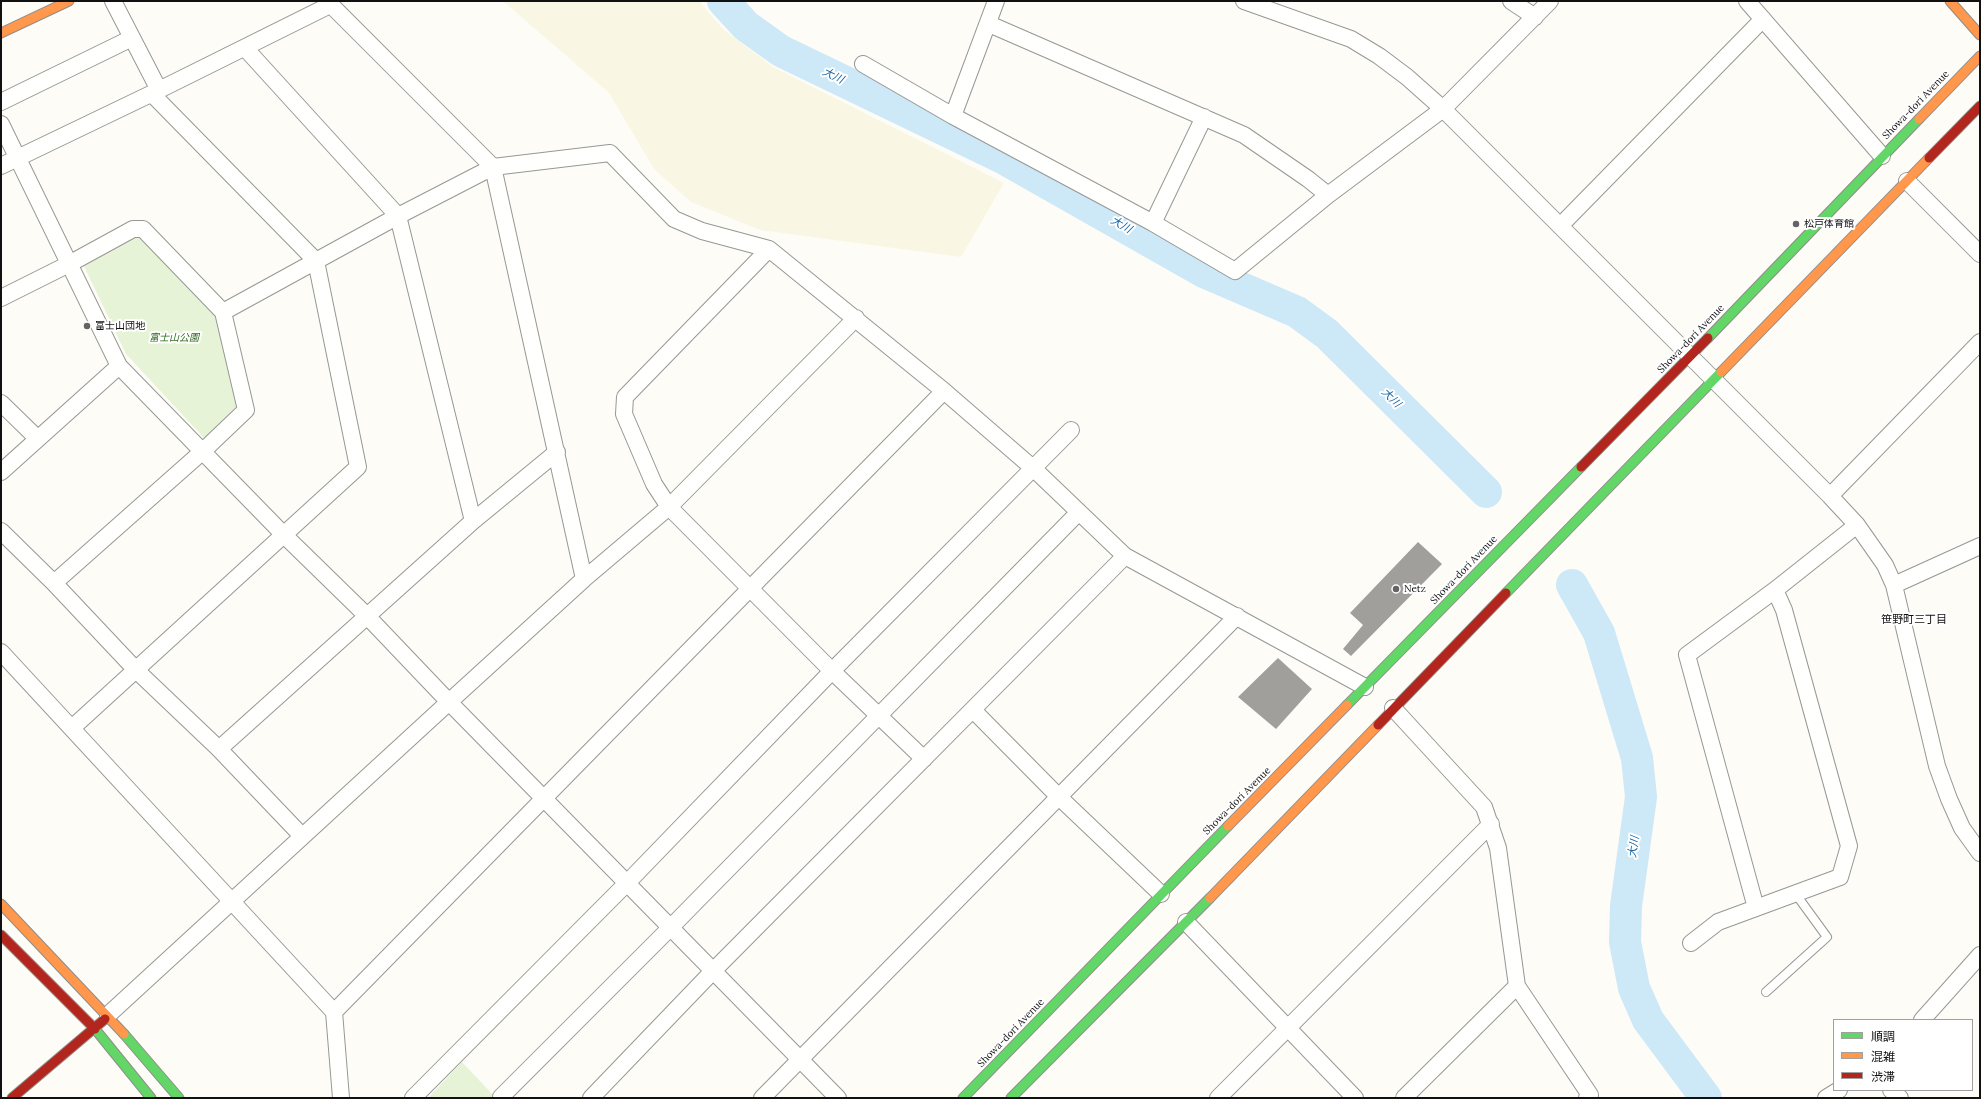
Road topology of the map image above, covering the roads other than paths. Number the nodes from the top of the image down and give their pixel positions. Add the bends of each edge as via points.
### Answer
1 (69, 1) edge
2 (113, 1) edge
3 (996, 1) edge
4 (1244, 1) edge
5 (1511, 1) edge
6 (1550, 1) edge
7 (1748, 1) edge
8 (1950, 1) edge
9 (328, 3) edge
10 (1535, 17) junction
11 (1763, 19) junction
12 (989, 24) junction
13 (1, 33) edge
14 (1980, 35) edge
15 (132, 38) junction
16 (246, 48) junction
17 (1980, 56) edge
18 (863, 64) dead end
19 (156, 92) junction
20 (1, 102) edge
21 (1980, 106) edge
22 (1443, 109) junction
23 (953, 116) junction
24 (1204, 117) junction
25 (1, 124) edge
26 (1882, 156) junction
27 (18, 158) junction
28 (1, 166) edge
29 (493, 167) junction
30 (1907, 181) junction
31 (1328, 195) junction
32 (398, 216) junction
33 (1153, 223) junction
34 (1560, 226) junction
35 (769, 249) junction
36 (1980, 254) edge
37 (316, 261) junction
38 (69, 264) junction
39 (1, 298) edge
40 (223, 312) junction
41 (856, 318) junction
42 (1980, 342) edge
43 (1690, 356) junction
44 (119, 366) junction
45 (1714, 381) junction
46 (944, 391) junction
47 (1, 403) edge
48 (1071, 430) dead end
49 (38, 440) junction
50 (203, 451) junction
51 (557, 452) junction
52 (1034, 469) junction
53 (1, 472) edge
54 (1830, 496) junction
55 (669, 507) junction
56 (1079, 512) junction
57 (473, 521) junction
58 (1857, 526) junction
59 (1, 531) edge
60 (284, 535) junction
61 (1980, 546) edge
62 (1125, 556) junction
63 (584, 579) junction
64 (54, 583) junction
65 (1894, 585) junction
66 (751, 590) junction
67 (1775, 590) junction
68 (367, 616) junction
69 (1237, 616) junction
70 (1, 652) edge
71 (136, 670) junction
72 (832, 671) junction
73 (1366, 687) junction
74 (449, 702) junction
75 (1394, 708) junction
76 (973, 710) junction
77 (879, 716) junction
78 (72, 728) junction
79 (219, 749) junction
80 (924, 759) junction
81 (1060, 797) junction
82 (544, 799) junction
83 (1491, 824) junction
84 (302, 836) junction
85 (1980, 853) edge
86 (627, 883) junction
87 (1795, 893) junction
88 (1160, 894) junction
89 (231, 901) junction
90 (1, 904) edge
91 (1756, 908) junction
92 (1186, 922) junction
93 (671, 928) junction
94 (1, 935) edge
95 (1691, 943) dead end
96 (1980, 955) edge
97 (713, 971) junction
98 (1517, 986) junction
99 (1766, 992) dead end
100 (334, 1012) junction
101 (108, 1015) junction
102 (1923, 1019) edge
103 (94, 1028) junction
104 (1288, 1028) junction
105 (800, 1059) junction
106 (1837, 1091) edge
107 (1892, 1091) edge
108 (501, 1097) dead end
109 (12, 1098) edge
110 (151, 1098) edge
111 (179, 1098) edge
112 (341, 1098) edge
113 (413, 1098) edge
114 (591, 1098) edge
115 (762, 1098) edge
116 (838, 1098) edge
117 (963, 1098) edge
118 (1012, 1098) edge
119 (1218, 1098) edge
120 (1355, 1098) edge
121 (1404, 1098) edge
122 (1587, 1098) edge
123 (1826, 1098) edge
124 (1900, 1098) edge

1 - 13 street
2 - 15 street
3 - 12 street
4 - 22 street via 1351,39 1407,76
5 - 10 street
6 - 10 street
7 - 11 street
8 - 14 street
9 - 16 street
9 - 29 street
10 - 22 street
11 - 26 street
11 - 34 street
12 - 23 street
12 - 24 street
15 - 19 street
15 - 20 street
16 - 19 street
16 - 32 street
17 - 26 street, Showa-dori Avenue
18 - 23 street
19 - 27 street
19 - 37 street
21 - 30 street
22 - 31 street
22 - 34 street
23 - 33 street
24 - 31 street via 1244,135
24 - 33 street
25 - 27 street
26 - 43 street, Showa-dori Avenue
27 - 28 street
27 - 38 street
29 - 32 street
29 - 35 street via 610,153 674,219 702,231
29 - 51 street
30 - 36 street
30 - 45 street
31 - 33 street via 1236,271
32 - 37 street
32 - 57 street
34 - 43 street
35 - 41 street
35 - 55 street via 625,398 624,414 654,484
37 - 40 street
37 - 60 street via 358,467
38 - 39 street
38 - 40 street via 132,229 143,229
38 - 44 street
40 - 50 street via 246,410
41 - 46 street
41 - 55 street
42 - 54 street
43 - 45 street
43 - 73 street, Showa-dori Avenue
44 - 49 street
44 - 50 street
45 - 54 street
45 - 75 street
46 - 52 street
46 - 66 street
47 - 49 street
48 - 52 street
49 - 53 street
50 - 60 street
50 - 64 street
51 - 57 street
51 - 63 street
52 - 56 street
52 - 72 street
54 - 58 street
55 - 63 street
55 - 66 street
56 - 62 street
56 - 77 street
57 - 68 street
58 - 65 street via 1885,565
58 - 67 street
59 - 64 street
60 - 68 street
60 - 71 street
61 - 65 street
62 - 69 street
62 - 76 street
63 - 74 street
64 - 71 street
65 - 85 street via 1937,766 1962,828
66 - 72 street
66 - 82 street
67 - 87 street via 1784,610 1849,846 1840,876
67 - 91 street via 1687,655
68 - 74 street
68 - 79 street
69 - 73 street
69 - 81 street
70 - 78 street
71 - 78 street
71 - 79 street
72 - 77 street
72 - 86 street
73 - 88 street, Showa-dori Avenue
74 - 82 street
74 - 84 street
75 - 83 street via 1484,807
75 - 92 street
76 - 80 street
76 - 81 street
77 - 80 street
77 - 93 street
78 - 89 street
79 - 84 street
80 - 97 street
81 - 88 street
81 - 105 street
82 - 86 street
82 - 100 street
83 - 98 street via 1498,848
83 - 104 street
84 - 89 street
86 - 93 street
86 - 113 street
87 - 91 street
87 - 99 lane via 1827,937
88 - 117 street, Showa-dori Avenue
89 - 100 street
89 - 101 street
90 - 101 street
91 - 95 street via 1718,922
92 - 104 street
92 - 118 street
93 - 97 street
93 - 108 street
94 - 103 street
96 - 102 street
97 - 105 street
97 - 114 street
98 - 121 street
98 - 122 street via 1590,1095
100 - 112 street
101 - 103 street
101 - 111 street
103 - 109 street
103 - 110 street
104 - 119 street
104 - 120 street
105 - 115 street
105 - 116 street
106 - 123 street
107 - 124 street

